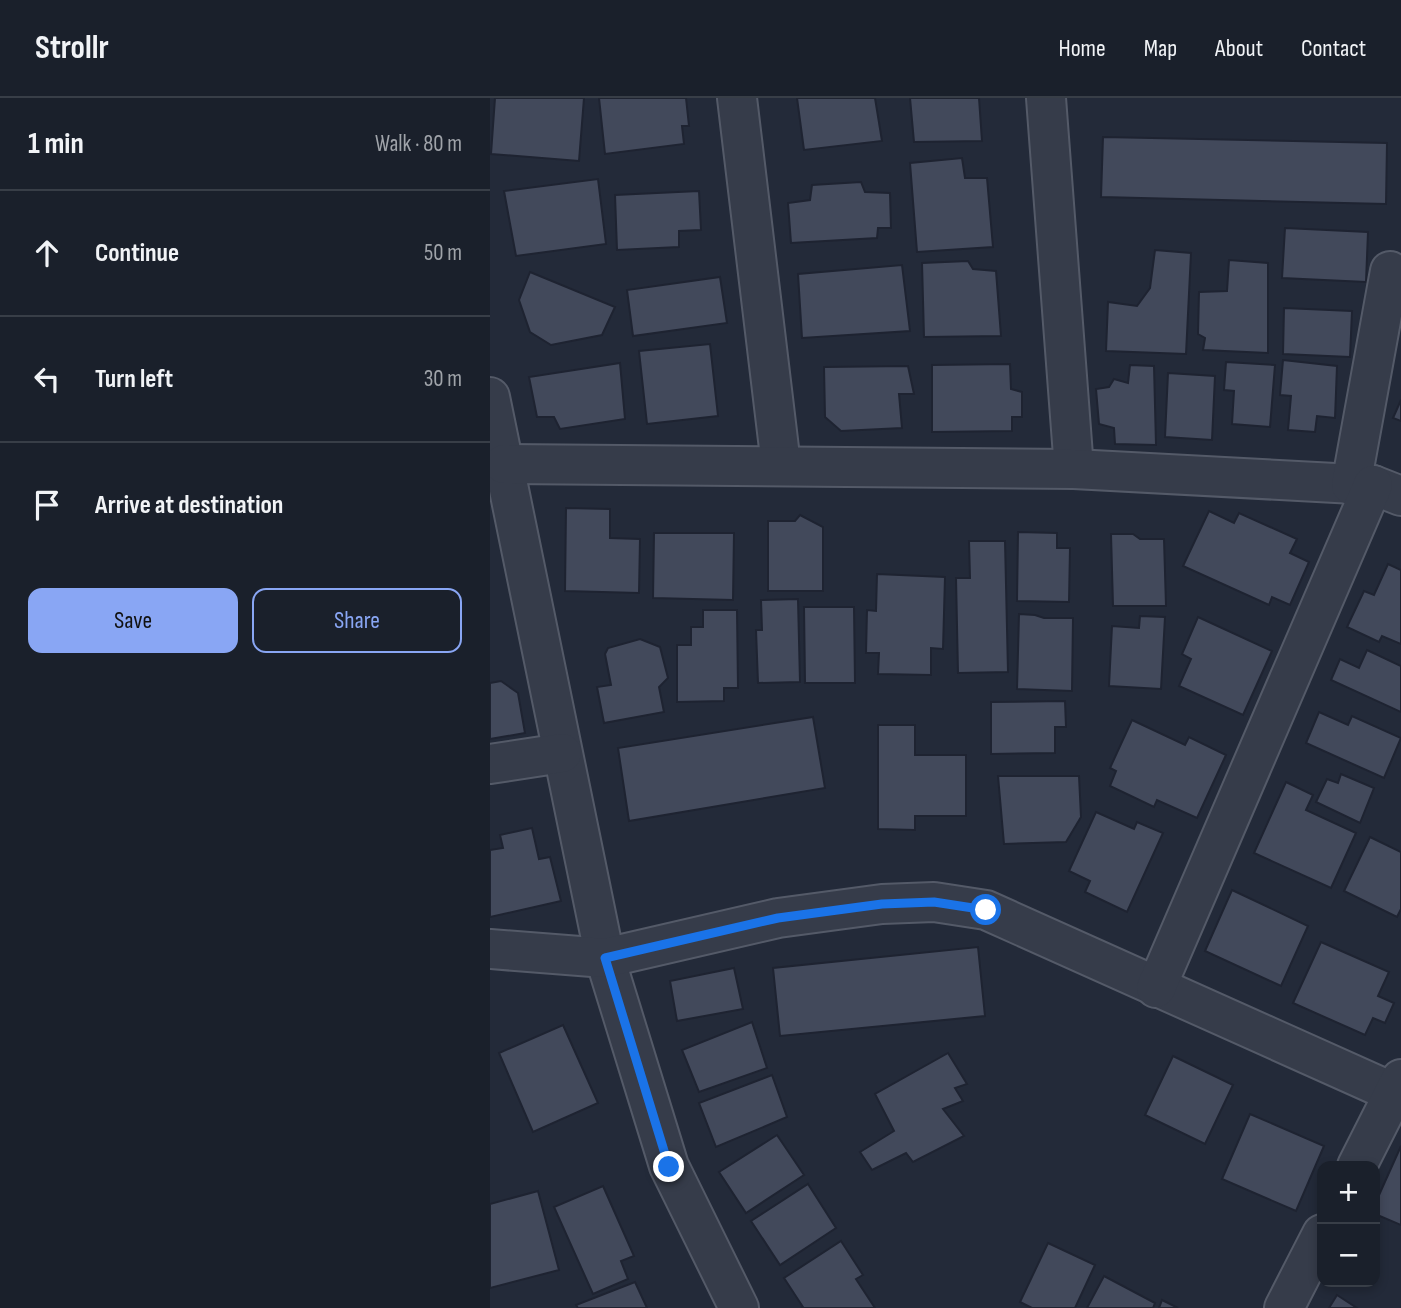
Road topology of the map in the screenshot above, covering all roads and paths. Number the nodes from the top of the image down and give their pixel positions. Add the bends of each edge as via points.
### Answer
1 (737, 98) edge
2 (1046, 98) edge
3 (1390, 271) dead end
4 (490, 397) edge
5 (504, 464) junction
6 (781, 465) junction
7 (1074, 469) junction
8 (1375, 489) edge
9 (562, 754) junction
10 (490, 764) edge
11 (490, 949) edge
12 (605, 958) junction
13 (1156, 988) junction
14 (1398, 1086) edge
15 (1360, 1161) edge
16 (1317, 1244) edge
17 (739, 1308) edge
18 (1284, 1308) edge

1 - 6 street
2 - 7 street
3 - 8 street
4 - 5 street
5 - 6 street
5 - 9 street
6 - 7 street
7 - 8 street
8 - 13 street
9 - 10 street
9 - 12 street
11 - 12 street
12 - 13 street via 778,918 934,902 986,910
12 - 17 street via 669,1167
13 - 14 street
14 - 15 street
16 - 18 street

